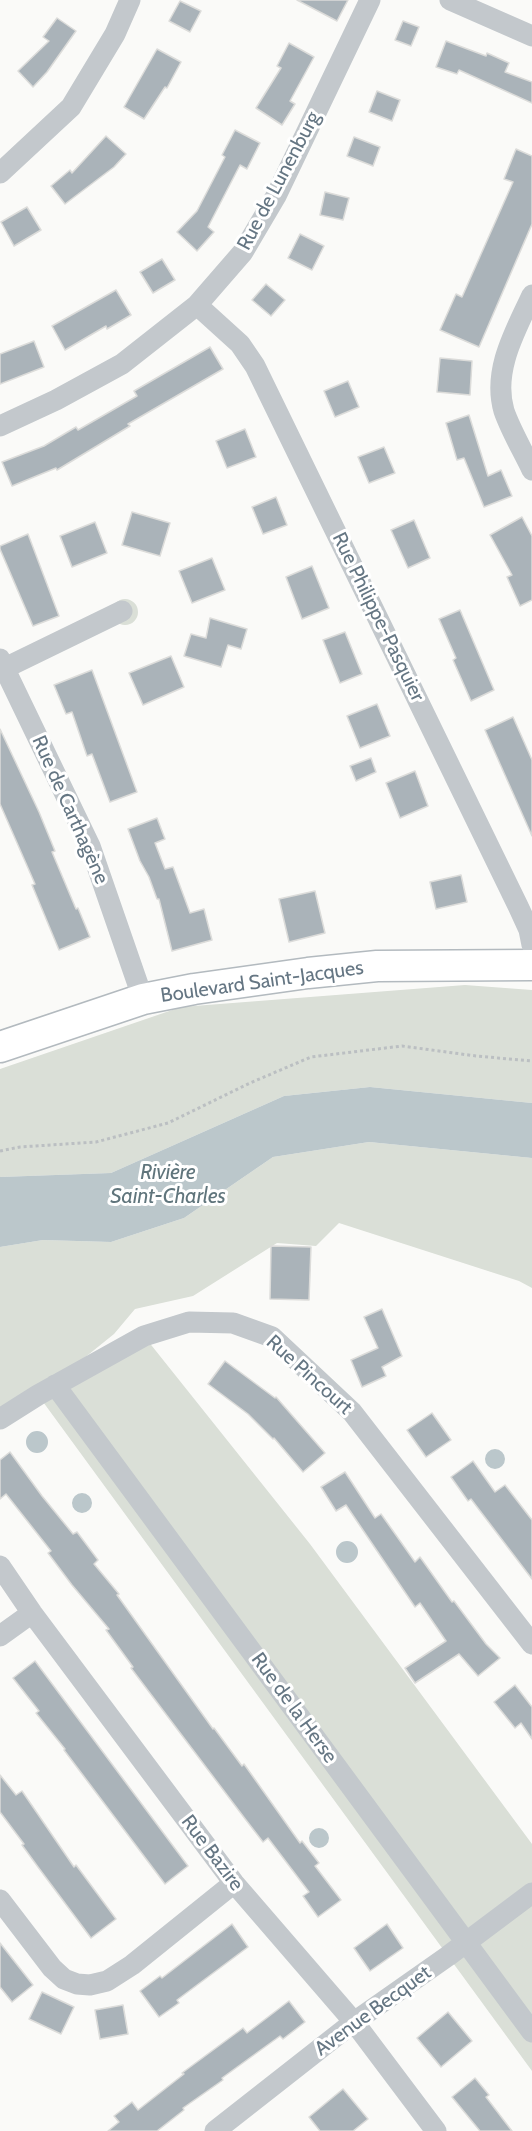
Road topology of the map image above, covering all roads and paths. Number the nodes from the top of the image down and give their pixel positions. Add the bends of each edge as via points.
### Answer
1 (130, 0) edge
2 (370, 0) edge
3 (450, 0) edge
4 (532, 36) edge
5 (0, 173) edge
6 (532, 295) edge
7 (197, 305) junction
8 (0, 426) edge
9 (532, 470) edge
10 (122, 610) dead end
11 (2, 663) edge
12 (532, 945) edge
13 (532, 965) edge
14 (142, 999) junction
15 (0, 1047) edge
16 (532, 1061) edge
17 (0, 1151) edge
18 (55, 1385) junction
19 (0, 1419) edge
20 (0, 1566) edge
21 (32, 1613) junction
22 (0, 1636) edge
23 (532, 1644) edge
24 (234, 1883) junction
25 (532, 1893) edge
26 (0, 1900) edge
27 (466, 1942) junction
28 (354, 2022) junction
29 (532, 2032) edge
30 (215, 2131) edge
31 (436, 2131) edge

1 - 5 street via 115,34 71,107
2 - 7 street, Rue de Lunenburg via 276,196 243,252
3 - 4 street
6 - 9 street via 506,352 502,379 503,408
7 - 8 street, Rue de Lunenburg via 122,364
7 - 12 street, Rue Philippe-Pasquier via 240,344 255,366 518,906
10 - 11 street
11 - 14 street, Rue de Carthagène via 90,846
13 - 14 street, Boulevard Saint-Jacques via 376,966
14 - 15 street, Boulevard Saint-Jacques
16 - 17 path via 402,1046 311,1057 168,1123 96,1142
18 - 19 street, Rue Pincourt
18 - 23 street, Rue Pincourt via 144,1336 189,1322 233,1323 272,1337 352,1412
18 - 27 street, Rue de la Herse
20 - 21 street, Rue Bazire
21 - 22 street
21 - 24 street, Rue Bazire
24 - 26 street via 132,1965 107,1981 90,1985 64,1979 52,1968
24 - 28 street, Rue Bazire
25 - 27 street, Avenue Becquet
27 - 28 street, Avenue Becquet
27 - 29 street, Rue de la Herse
28 - 30 street, Avenue Becquet
28 - 31 street, Rue Bazire

